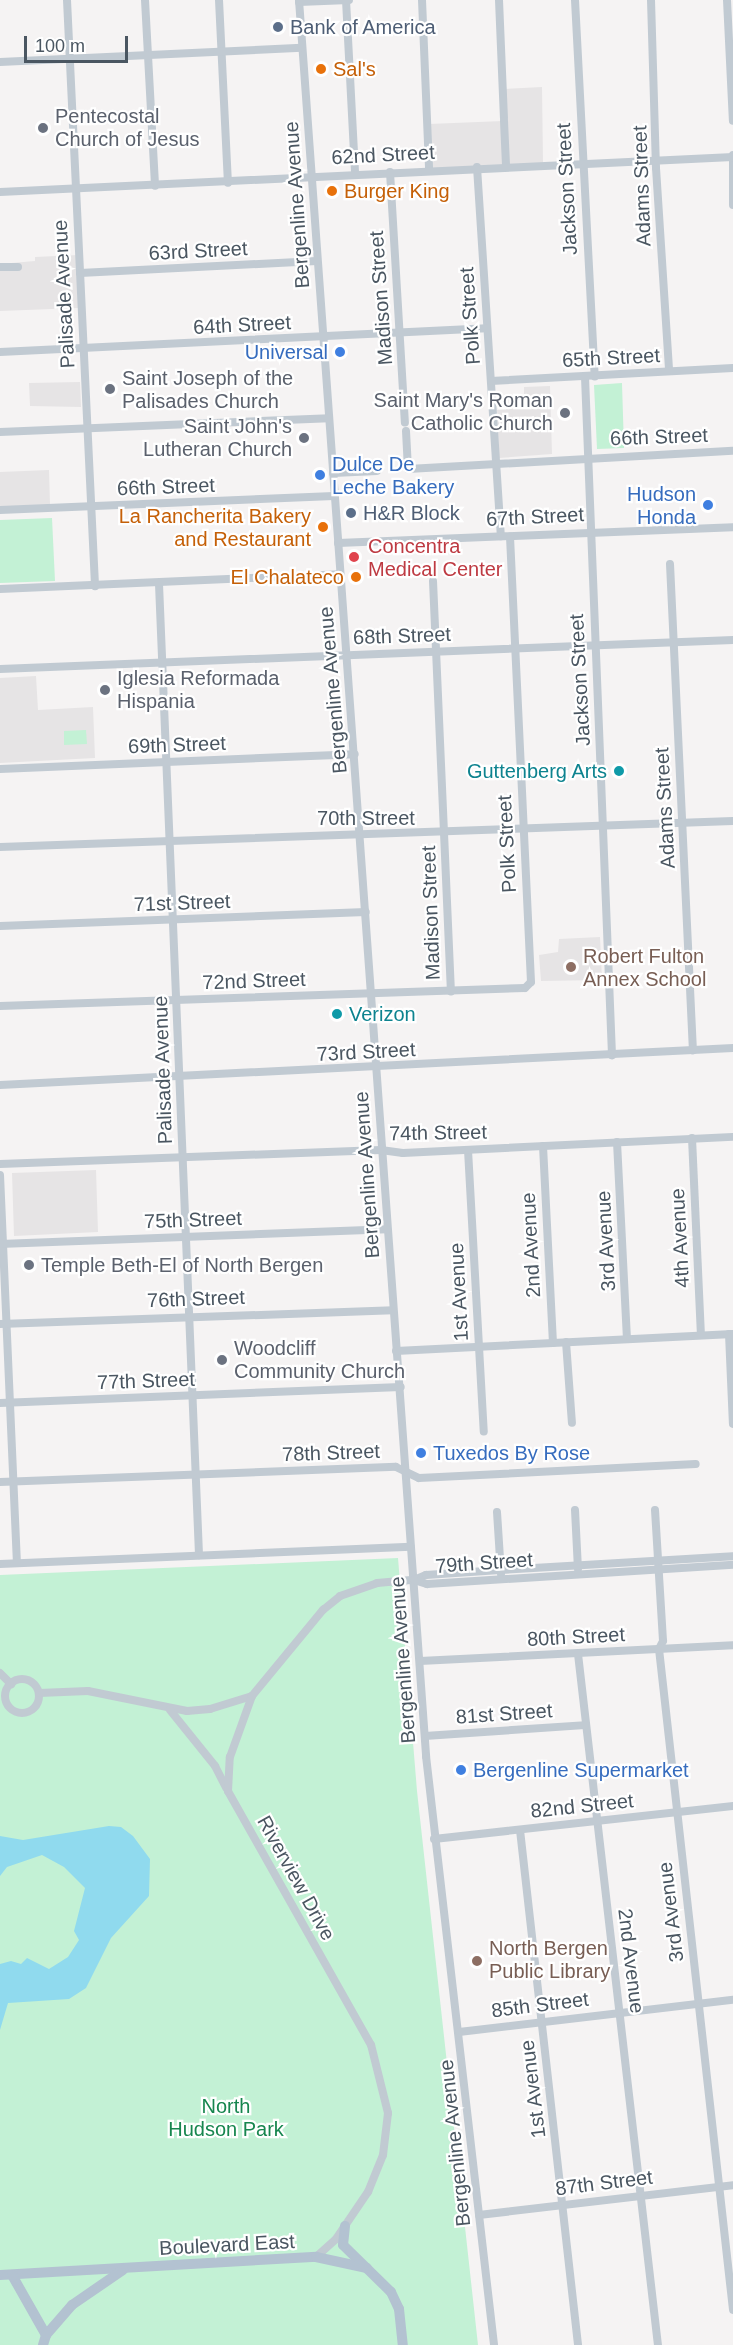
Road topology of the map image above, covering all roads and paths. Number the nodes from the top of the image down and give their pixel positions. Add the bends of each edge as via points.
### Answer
1 (67, 0) edge
2 (145, 0) edge
3 (219, 0) edge
4 (347, 0) edge
5 (422, 0) edge
6 (499, 0) edge
7 (574, 0) edge
8 (651, 0) edge
9 (727, 0) edge
10 (299, 1) edge
11 (302, 48) junction
12 (222, 52) junction
13 (147, 55) junction
14 (69, 59) junction
15 (0, 62) edge
16 (733, 121) edge
17 (733, 157) edge
18 (657, 160) junction
19 (582, 163) junction
20 (506, 165) junction
21 (477, 167) junction
22 (429, 169) junction
23 (390, 172) junction
24 (355, 174) junction
25 (312, 178) junction
26 (228, 183) junction
27 (154, 186) junction
28 (76, 188) junction
29 (0, 192) edge
30 (733, 205) edge
31 (317, 261) junction
32 (0, 267) edge
33 (18, 267) dead end
34 (80, 273) junction
35 (486, 328) junction
36 (400, 334) junction
37 (323, 338) junction
38 (84, 349) junction
39 (0, 352) edge
40 (733, 369) edge
41 (669, 371) junction
42 (590, 376) junction
43 (491, 381) junction
44 (328, 418) junction
45 (87, 429) junction
46 (0, 432) edge
47 (733, 451) edge
48 (587, 457) junction
49 (497, 464) junction
50 (408, 469) joint
51 (377, 471) dead end
52 (333, 473) junction
53 (334, 496) junction
54 (91, 506) junction
55 (0, 510) edge
56 (733, 526) edge
57 (590, 531) junction
58 (505, 536) junction
59 (338, 543) junction
60 (670, 564) dead end
61 (340, 574) junction
62 (433, 581) dead end
63 (159, 584) junction
64 (95, 586) junction
65 (0, 589) edge
66 (733, 640) edge
67 (674, 641) junction
68 (595, 644) junction
69 (514, 648) junction
70 (436, 652) junction
71 (347, 655) junction
72 (163, 662) junction
73 (0, 669) edge
74 (355, 754) junction
75 (168, 761) junction
76 (0, 769) edge
77 (733, 821) edge
78 (682, 823) junction
79 (603, 826) junction
80 (523, 829) junction
81 (445, 834) junction
82 (362, 836) junction
83 (171, 841) junction
84 (0, 847) edge
85 (366, 912) junction
86 (173, 919) junction
87 (0, 926) edge
88 (510, 991) joint
89 (451, 992) junction
90 (371, 995) junction
91 (177, 1000) junction
92 (0, 1006) edge
93 (733, 1048) edge
94 (693, 1050) junction
95 (612, 1055) junction
96 (376, 1068) junction
97 (179, 1077) junction
98 (0, 1085) edge
99 (733, 1137) edge
100 (692, 1138) junction
101 (617, 1142) junction
102 (543, 1146) junction
103 (381, 1150) junction
104 (468, 1150) junction
105 (0, 1156) edge
106 (183, 1158) junction
107 (0, 1164) edge
108 (0, 1170) edge
109 (0, 1175) edge
110 (387, 1229) junction
111 (187, 1237) junction
112 (2, 1244) edge
113 (393, 1310) junction
114 (189, 1316) junction
115 (3, 1324) edge
116 (731, 1334) edge
117 (701, 1335) junction
118 (627, 1339) junction
119 (553, 1342) junction
120 (566, 1342) junction
121 (479, 1347) junction
122 (396, 1351) junction
123 (401, 1387) junction
124 (192, 1395) junction
125 (0, 1403) edge
126 (10, 1403) junction
127 (572, 1423) dead end
128 (733, 1424) edge
129 (484, 1432) dead end
130 (696, 1464) dead end
131 (407, 1473) junction
132 (196, 1474) junction
133 (0, 1482) edge
134 (14, 1482) junction
135 (575, 1510) dead end
136 (655, 1510) dead end
137 (496, 1512) dead end
138 (411, 1547) junction
139 (199, 1555) junction
140 (733, 1556) edge
141 (658, 1559) junction
142 (0, 1563) edge
143 (17, 1563) junction
144 (733, 1565) edge
145 (578, 1570) junction
146 (659, 1570) junction
147 (500, 1574) junction
148 (414, 1580) junction
149 (733, 1645) edge
150 (659, 1649) junction
151 (578, 1654) junction
152 (420, 1661) junction
153 (0, 1673) edge
154 (11, 1684) junction
155 (39, 1693) junction
156 (252, 1696) junction
157 (3, 1699) edge
158 (170, 1710) junction
159 (585, 1725) junction
160 (425, 1736) junction
161 (228, 1791) junction
162 (733, 1806) edge
163 (676, 1812) junction
164 (596, 1821) junction
165 (520, 1830) junction
166 (434, 1839) junction
167 (733, 2000) edge
168 (699, 2004) junction
169 (621, 2013) junction
170 (541, 2022) junction
171 (459, 2032) junction
172 (733, 2185) edge
173 (720, 2186) junction
174 (639, 2194) junction
175 (563, 2204) junction
176 (479, 2215) junction
177 (345, 2226) junction
178 (316, 2257) junction
179 (367, 2268) junction
180 (126, 2269) junction
181 (0, 2275) edge
182 (12, 2275) junction
183 (733, 2310) edge
184 (44, 2340) edge
185 (403, 2345) edge
186 (494, 2345) edge
187 (578, 2345) edge
188 (658, 2345) edge

1 - 14 street, Palisade Avenue
2 - 13 street
3 - 12 street
4 - 10 street
4 - 24 street
5 - 22 street
6 - 20 street
7 - 19 street, Jackson Street
8 - 18 street, Adams Street
9 - 16 street
10 - 11 street, Bergenline Avenue
11 - 12 street
11 - 25 street, Bergenline Avenue
12 - 13 street
12 - 26 street
13 - 14 street
13 - 27 street
14 - 15 street
14 - 28 street, Palisade Avenue
17 - 18 street, 62nd Street
17 - 30 street
18 - 19 street, 62nd Street
18 - 41 street, Adams Street
19 - 20 street, 62nd Street
19 - 42 street, Jackson Street
20 - 21 street, 62nd Street
21 - 22 street, 62nd Street
21 - 35 street, Polk Street
22 - 23 street, 62nd Street
23 - 24 street, 62nd Street
23 - 36 street, Madison Street
24 - 25 street, 62nd Street
25 - 26 street, 62nd Street
25 - 31 street, Bergenline Avenue
26 - 27 street, 62nd Street
27 - 28 street, 62nd Street
28 - 29 street, 62nd Street
28 - 34 street, Palisade Avenue
31 - 34 street, 63rd Street
31 - 37 street, Bergenline Avenue
32 - 33 street
34 - 38 street, Palisade Avenue
35 - 36 street, 64th Street
35 - 43 street, Polk Street
36 - 37 street, 64th Street
36 - 50 street, Madison Street
37 - 38 street, 64th Street
37 - 44 street, Bergenline Avenue
38 - 39 street, 64th Street
38 - 45 street, Palisade Avenue
40 - 41 street, 65th Street
41 - 42 street, 65th Street
42 - 43 street, 65th Street
42 - 48 street, Jackson Street
43 - 49 street, Polk Street
44 - 45 street
44 - 52 street, Bergenline Avenue
45 - 46 street
45 - 54 street, Palisade Avenue
47 - 48 street, 66th Street
48 - 49 street, 66th Street
48 - 57 street, Jackson Street
49 - 50 street, 66th Street
49 - 58 street, Polk Street
51 - 52 street
52 - 53 street, Bergenline Avenue
53 - 54 street, 66th Street
53 - 59 street, Bergenline Avenue
54 - 55 street, 66th Street
54 - 64 street, Palisade Avenue
56 - 57 street, 67th Street
57 - 58 street, 67th Street
57 - 68 street, Jackson Street
58 - 59 street, 67th Street
58 - 69 street, Polk Street
59 - 61 street, Bergenline Avenue
60 - 67 street, Adams Street
61 - 63 street
61 - 71 street, Bergenline Avenue
62 - 70 street, Madison Street
63 - 64 street
63 - 72 street, Palisade Avenue
64 - 65 street
66 - 67 street, 68th Street
67 - 68 street, 68th Street
67 - 78 street, Adams Street
68 - 69 street, 68th Street
68 - 79 street, Jackson Street
69 - 70 street, 68th Street
69 - 80 street, Polk Street
70 - 71 street, 68th Street
70 - 81 street, Madison Street
71 - 72 street, 68th Street
71 - 74 street, Bergenline Avenue
72 - 73 street, 68th Street
72 - 75 street, Palisade Avenue
74 - 75 street, 69th Street
74 - 82 street, Bergenline Avenue
75 - 76 street, 69th Street
75 - 83 street, Palisade Avenue
77 - 78 street, 70th Street
78 - 79 street, 70th Street
78 - 94 street, Adams Street
79 - 80 street, 70th Street
79 - 95 street, Jackson Street
80 - 81 street, 70th Street
80 - 88 street, Polk Street via 531,982 521,991
81 - 82 street, 70th Street
81 - 89 street, Madison Street
82 - 83 street, 70th Street
82 - 85 street, Bergenline Avenue
83 - 84 street, 70th Street
83 - 86 street, Palisade Avenue
85 - 86 street, 71st Street
85 - 90 street, Bergenline Avenue
86 - 87 street, 71st Street
86 - 91 street, Palisade Avenue
88 - 89 street, 72nd Street
89 - 90 street, 72nd Street
90 - 91 street, 72nd Street
90 - 96 street, Bergenline Avenue
91 - 92 street, 72nd Street
91 - 97 street, Palisade Avenue
93 - 94 street, 73rd Street
94 - 95 street, 73rd Street
95 - 96 street, 73rd Street
96 - 97 street, 73rd Street
96 - 103 street, Bergenline Avenue
97 - 98 street, 73rd Street
97 - 106 street, Palisade Avenue
99 - 100 street, 74th Street
100 - 101 street, 74th Street
100 - 117 street, 4th Avenue
101 - 102 street, 74th Street
101 - 118 street, 3rd Avenue
102 - 104 street, 74th Street
102 - 119 street, 2nd Avenue
103 - 104 street, 74th Street
103 - 106 street, 74th Street
103 - 110 street, Bergenline Avenue
104 - 121 street, 1st Avenue
105 - 107 street
106 - 107 street, 74th Street
106 - 111 street, Palisade Avenue
107 - 108 street
109 - 112 street
110 - 111 street, 75th Street
110 - 113 street, Bergenline Avenue
111 - 112 street, 75th Street
111 - 114 street, Palisade Avenue
112 - 115 street
113 - 114 street, 76th Street
113 - 122 street, Bergenline Avenue
114 - 115 street, 76th Street
114 - 124 street, Palisade Avenue
115 - 126 street
116 - 117 street
116 - 128 street
117 - 118 street
118 - 120 street
119 - 120 street
119 - 121 street
120 - 127 street
121 - 122 street
121 - 129 street, 1st Avenue
122 - 123 street, Bergenline Avenue
123 - 124 street, 77th Street
123 - 131 street, Bergenline Avenue
124 - 126 street, 77th Street
124 - 132 street, Palisade Avenue
125 - 126 street, 77th Street
126 - 134 street
130 - 131 street, 78th Street via 419,1478
131 - 132 street, 78th Street via 396,1467
131 - 138 street, Bergenline Avenue
132 - 134 street, 78th Street
132 - 139 street, Palisade Avenue
133 - 134 street, 78th Street
134 - 143 street
135 - 145 street
136 - 141 street, 3rd Avenue
137 - 147 street
138 - 139 street, 79th Street
138 - 148 street, Bergenline Avenue
139 - 143 street, 79th Street
140 - 141 street, 79th Street
141 - 145 street, 79th Street
141 - 146 street, 3rd Avenue
142 - 143 street, 79th Street
144 - 146 street, 79th Street
145 - 146 street, 79th Street
145 - 147 street, 79th Street
146 - 150 street, 3rd Avenue via 663,1641
147 - 148 street, 79th Street via 426,1575
148 - 152 street, Bergenline Avenue
148 - 156 street via 371,1584 332,1602
149 - 150 street, 80th Street
150 - 151 street, 80th Street
150 - 163 street, 3rd Avenue
151 - 152 street, 80th Street
151 - 159 street, 2nd Avenue
152 - 160 street, Bergenline Avenue
153 - 154 street
154 - 155 street via 25,1680 34,1684
154 - 157 street
155 - 157 street via 34,1708 25,1713 10,1708
155 - 158 street via 88,1691
156 - 158 street via 210,1709
156 - 161 street via 230,1757
158 - 161 street, Riverview Drive via 215,1766
159 - 160 street, 81st Street
159 - 164 street, 2nd Avenue
160 - 166 street, Bergenline Avenue
161 - 177 street, Riverview Drive via 372,2045 381,2071 388,2113 387,2138 377,2175
162 - 163 street, 82nd Street
163 - 164 street, 82nd Street
163 - 168 street, 3rd Avenue
164 - 165 street, 82nd Street
164 - 169 street, 2nd Avenue
165 - 166 street, 82nd Street
165 - 170 street, 1st Avenue
166 - 171 street, Bergenline Avenue
167 - 168 street, 85th Street
168 - 169 street, 85th Street
168 - 173 street, 3rd Avenue
169 - 170 street, 85th Street
169 - 174 street, 2nd Avenue
170 - 171 street, 85th Street
170 - 175 street, 1st Avenue
171 - 176 street, Bergenline Avenue
172 - 173 street, 87th Street
173 - 174 street, 87th Street
173 - 183 street, 3rd Avenue
174 - 175 street, 87th Street
174 - 188 street, 2nd Avenue
175 - 176 street, 87th Street
175 - 187 street, 1st Avenue
176 - 186 street, Bergenline Avenue
177 - 178 street, Riverview Drive
177 - 179 main road via 343,2244
178 - 179 main road, Boulevard East
178 - 180 main road, Boulevard East
179 - 185 main road via 391,2292 399,2309
180 - 182 main road, Boulevard East
180 - 184 main road via 80,2298
181 - 182 main road, Boulevard East
182 - 184 main road

